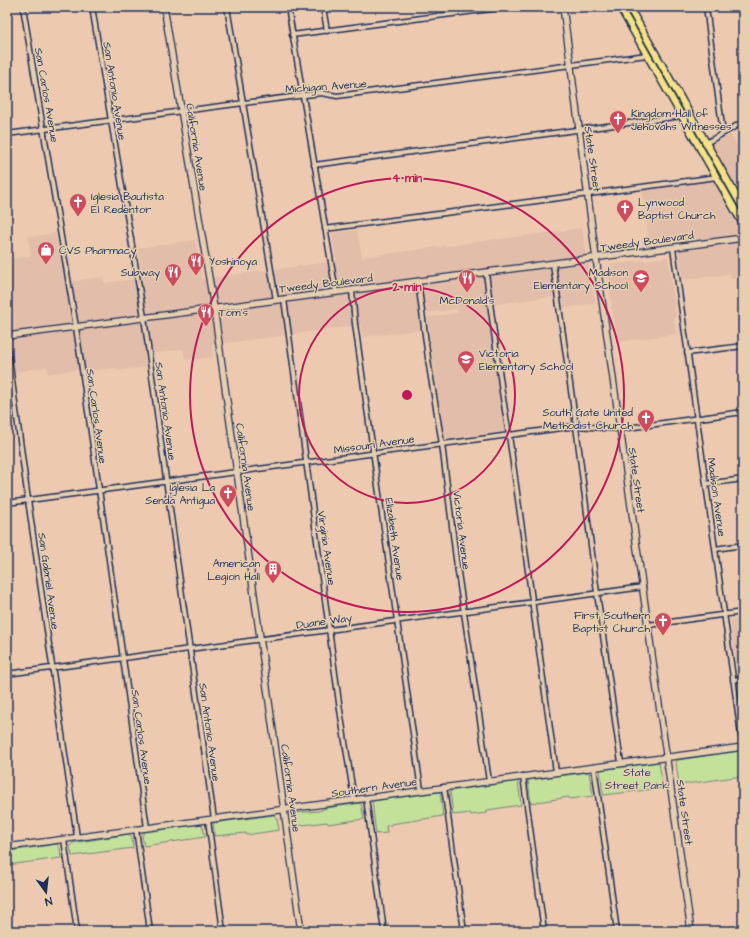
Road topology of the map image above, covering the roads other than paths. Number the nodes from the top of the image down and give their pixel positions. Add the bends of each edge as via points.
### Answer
1 (23, 7) edge
2 (92, 7) edge
3 (164, 7) edge
4 (227, 7) edge
5 (288, 7) edge
6 (323, 7) edge
7 (506, 7) edge
8 (563, 7) edge
9 (620, 7) edge
10 (629, 7) edge
11 (706, 7) edge
12 (327, 31) junction
13 (292, 35) junction
14 (647, 55) junction
15 (570, 65) junction
16 (303, 96) junction
17 (243, 103) junction
18 (181, 111) junction
19 (682, 116) junction
20 (111, 120) junction
21 (743, 122) edge
22 (43, 129) junction
23 (579, 129) junction
24 (700, 133) junction
25 (723, 133) junction
26 (7, 134) edge
27 (706, 143) junction
28 (314, 165) junction
29 (717, 177) junction
30 (587, 194) junction
31 (743, 208) edge
32 (743, 224) edge
33 (325, 229) junction
34 (743, 238) edge
35 (673, 248) junction
36 (596, 258) junction
37 (553, 264) junction
38 (486, 272) junction
39 (418, 281) junction
40 (352, 290) junction
41 (336, 292) junction
42 (284, 299) junction
43 (276, 300) junction
44 (214, 308) junction
45 (144, 317) junction
46 (7, 326) edge
47 (76, 327) junction
48 (7, 336) edge
49 (743, 346) edge
50 (687, 353) junction
51 (743, 412) edge
52 (696, 418) junction
53 (576, 426) junction
54 (620, 429) junction
55 (509, 435) junction
56 (442, 444) junction
57 (373, 453) junction
58 (306, 462) junction
59 (236, 472) junction
60 (743, 478) edge
61 (167, 480) junction
62 (706, 484) junction
63 (99, 490) junction
64 (28, 500) junction
65 (7, 503) edge
66 (743, 545) edge
67 (715, 549) junction
68 (642, 587) junction
69 (597, 593) junction
70 (532, 602) junction
71 (464, 611) junction
72 (743, 612) edge
73 (724, 615) junction
74 (398, 620) junction
75 (648, 625) junction
76 (330, 630) junction
77 (260, 639) junction
78 (189, 649) junction
79 (122, 658) junction
80 (52, 668) junction
81 (7, 674) edge
82 (743, 679) edge
83 (733, 680) junction
84 (743, 748) edge
85 (667, 757) junction
86 (621, 763) junction
87 (594, 767) junction
88 (556, 772) junction
89 (523, 776) junction
90 (489, 781) junction
91 (444, 787) junction
92 (421, 790) junction
93 (366, 798) junction
94 (354, 799) junction
95 (284, 809) junction
96 (214, 819) junction
97 (208, 820) junction
98 (147, 828) junction
99 (136, 830) junction
100 (77, 837) junction
101 (64, 839) junction
102 (7, 847) edge
103 (77, 931) edge
104 (150, 931) edge
105 (223, 931) edge
106 (301, 931) edge
107 (384, 931) edge
108 (464, 931) edge
109 (544, 931) edge
110 (617, 931) edge
111 (691, 931) edge

1 - 22 street, San Carlos Avenue
2 - 20 street, San Antonio Avenue
3 - 18 main road, California Avenue
4 - 17 street
5 - 13 street
6 - 12 street
7 - 12 street
8 - 15 main road, State Street
9 - 14 main road
10 - 24 main road
11 - 25 street
12 - 13 street
13 - 16 street
14 - 15 street, Michigan Avenue
14 - 19 main road
15 - 16 street, Michigan Avenue via 337,96 321,93
15 - 23 main road, State Street
16 - 17 street, Michigan Avenue
16 - 28 street
17 - 18 street, Michigan Avenue
17 - 43 street
18 - 20 street, Michigan Avenue
18 - 44 main road, California Avenue
19 - 23 street
19 - 24 main road via 687,117 695,132
19 - 29 main road
20 - 22 street, Michigan Avenue
20 - 45 street, San Antonio Avenue
21 - 25 street
22 - 26 street, Michigan Avenue
22 - 47 street, San Carlos Avenue
23 - 28 street
23 - 30 main road, State Street
24 - 27 main road
25 - 27 street
27 - 31 main road
28 - 33 street
29 - 30 street
29 - 32 main road
30 - 33 street
30 - 36 main road, State Street
33 - 41 street
34 - 35 main road, Tweedy Boulevard
35 - 36 main road, Tweedy Boulevard
35 - 50 street, Madison Avenue
36 - 37 main road, Tweedy Boulevard
36 - 54 main road, State Street
37 - 38 main road, Tweedy Boulevard
37 - 53 street
38 - 39 main road, Tweedy Boulevard
38 - 55 street
39 - 40 main road, Tweedy Boulevard
39 - 56 street, Victoria Avenue
40 - 41 main road, Tweedy Boulevard
40 - 57 street, Elizabeth Avenue
41 - 42 main road, Tweedy Boulevard
42 - 43 main road, Tweedy Boulevard
42 - 58 street, Virginia Avenue
43 - 44 main road, Tweedy Boulevard
44 - 45 main road, Tweedy Boulevard
44 - 59 main road, California Avenue
45 - 47 main road, Tweedy Boulevard
45 - 61 street, San Antonio Avenue
46 - 48 street, San Gabriel Avenue
47 - 48 main road, Tweedy Boulevard
47 - 63 street, San Carlos Avenue
48 - 64 street, San Gabriel Avenue
49 - 50 street
50 - 52 street, Madison Avenue
51 - 52 street, Missouri Avenue
52 - 54 street, Missouri Avenue
52 - 62 street, Madison Avenue
53 - 54 street, Missouri Avenue
53 - 55 street, Missouri Avenue
53 - 69 street
54 - 68 main road, State Street
55 - 56 street, Missouri Avenue
55 - 70 street
56 - 57 street, Missouri Avenue
56 - 71 street, Victoria Avenue
57 - 58 street, Missouri Avenue
57 - 74 street, Elizabeth Avenue
58 - 59 street, Missouri Avenue
58 - 76 street, Virginia Avenue
59 - 61 street, Missouri Avenue
59 - 77 main road, California Avenue
60 - 62 street
61 - 63 street, Missouri Avenue
61 - 78 street, San Antonio Avenue
62 - 67 street, Madison Avenue
63 - 64 street, Missouri Avenue
63 - 79 street, San Carlos Avenue
64 - 65 street, Missouri Avenue
64 - 80 street, San Gabriel Avenue
66 - 67 street
67 - 73 street, Madison Avenue
68 - 69 street, Duane Way
68 - 75 main road, State Street
69 - 70 street, Duane Way
69 - 86 street
70 - 71 street, Duane Way
70 - 88 street
71 - 74 street, Duane Way
71 - 90 street, Victoria Avenue
72 - 73 street
73 - 75 street
73 - 83 street, Madison Avenue
74 - 76 street, Duane Way
74 - 92 street, Elizabeth Avenue
75 - 85 main road, State Street
76 - 77 street, Duane Way
76 - 94 street, Virginia Avenue
77 - 78 street, Duane Way
77 - 95 main road, California Avenue
78 - 79 street, Duane Way
78 - 96 street, San Antonio Avenue
79 - 80 street, Duane Way
79 - 98 street, San Carlos Avenue
80 - 81 street, Duane Way
80 - 100 street, San Gabriel Avenue
82 - 83 street
83 - 84 street, Madison Avenue
84 - 85 main road, Southern Avenue
85 - 86 main road, Southern Avenue
85 - 111 main road, State Street
86 - 87 main road, Southern Avenue
87 - 88 main road, Southern Avenue
87 - 110 street
88 - 89 main road, Southern Avenue
89 - 90 main road, Southern Avenue
89 - 109 street
90 - 91 main road, Southern Avenue
91 - 92 main road, Southern Avenue
91 - 108 street
92 - 93 main road, Southern Avenue
93 - 94 main road, Southern Avenue
93 - 107 street
94 - 95 main road, Southern Avenue
95 - 96 main road, Southern Avenue
95 - 106 main road, California Avenue
96 - 97 main road, Southern Avenue
97 - 98 main road, Southern Avenue
97 - 105 street
98 - 99 main road, Southern Avenue
99 - 100 main road, Southern Avenue
99 - 104 street
100 - 101 main road, Southern Avenue
101 - 102 main road, Southern Avenue
101 - 103 street

